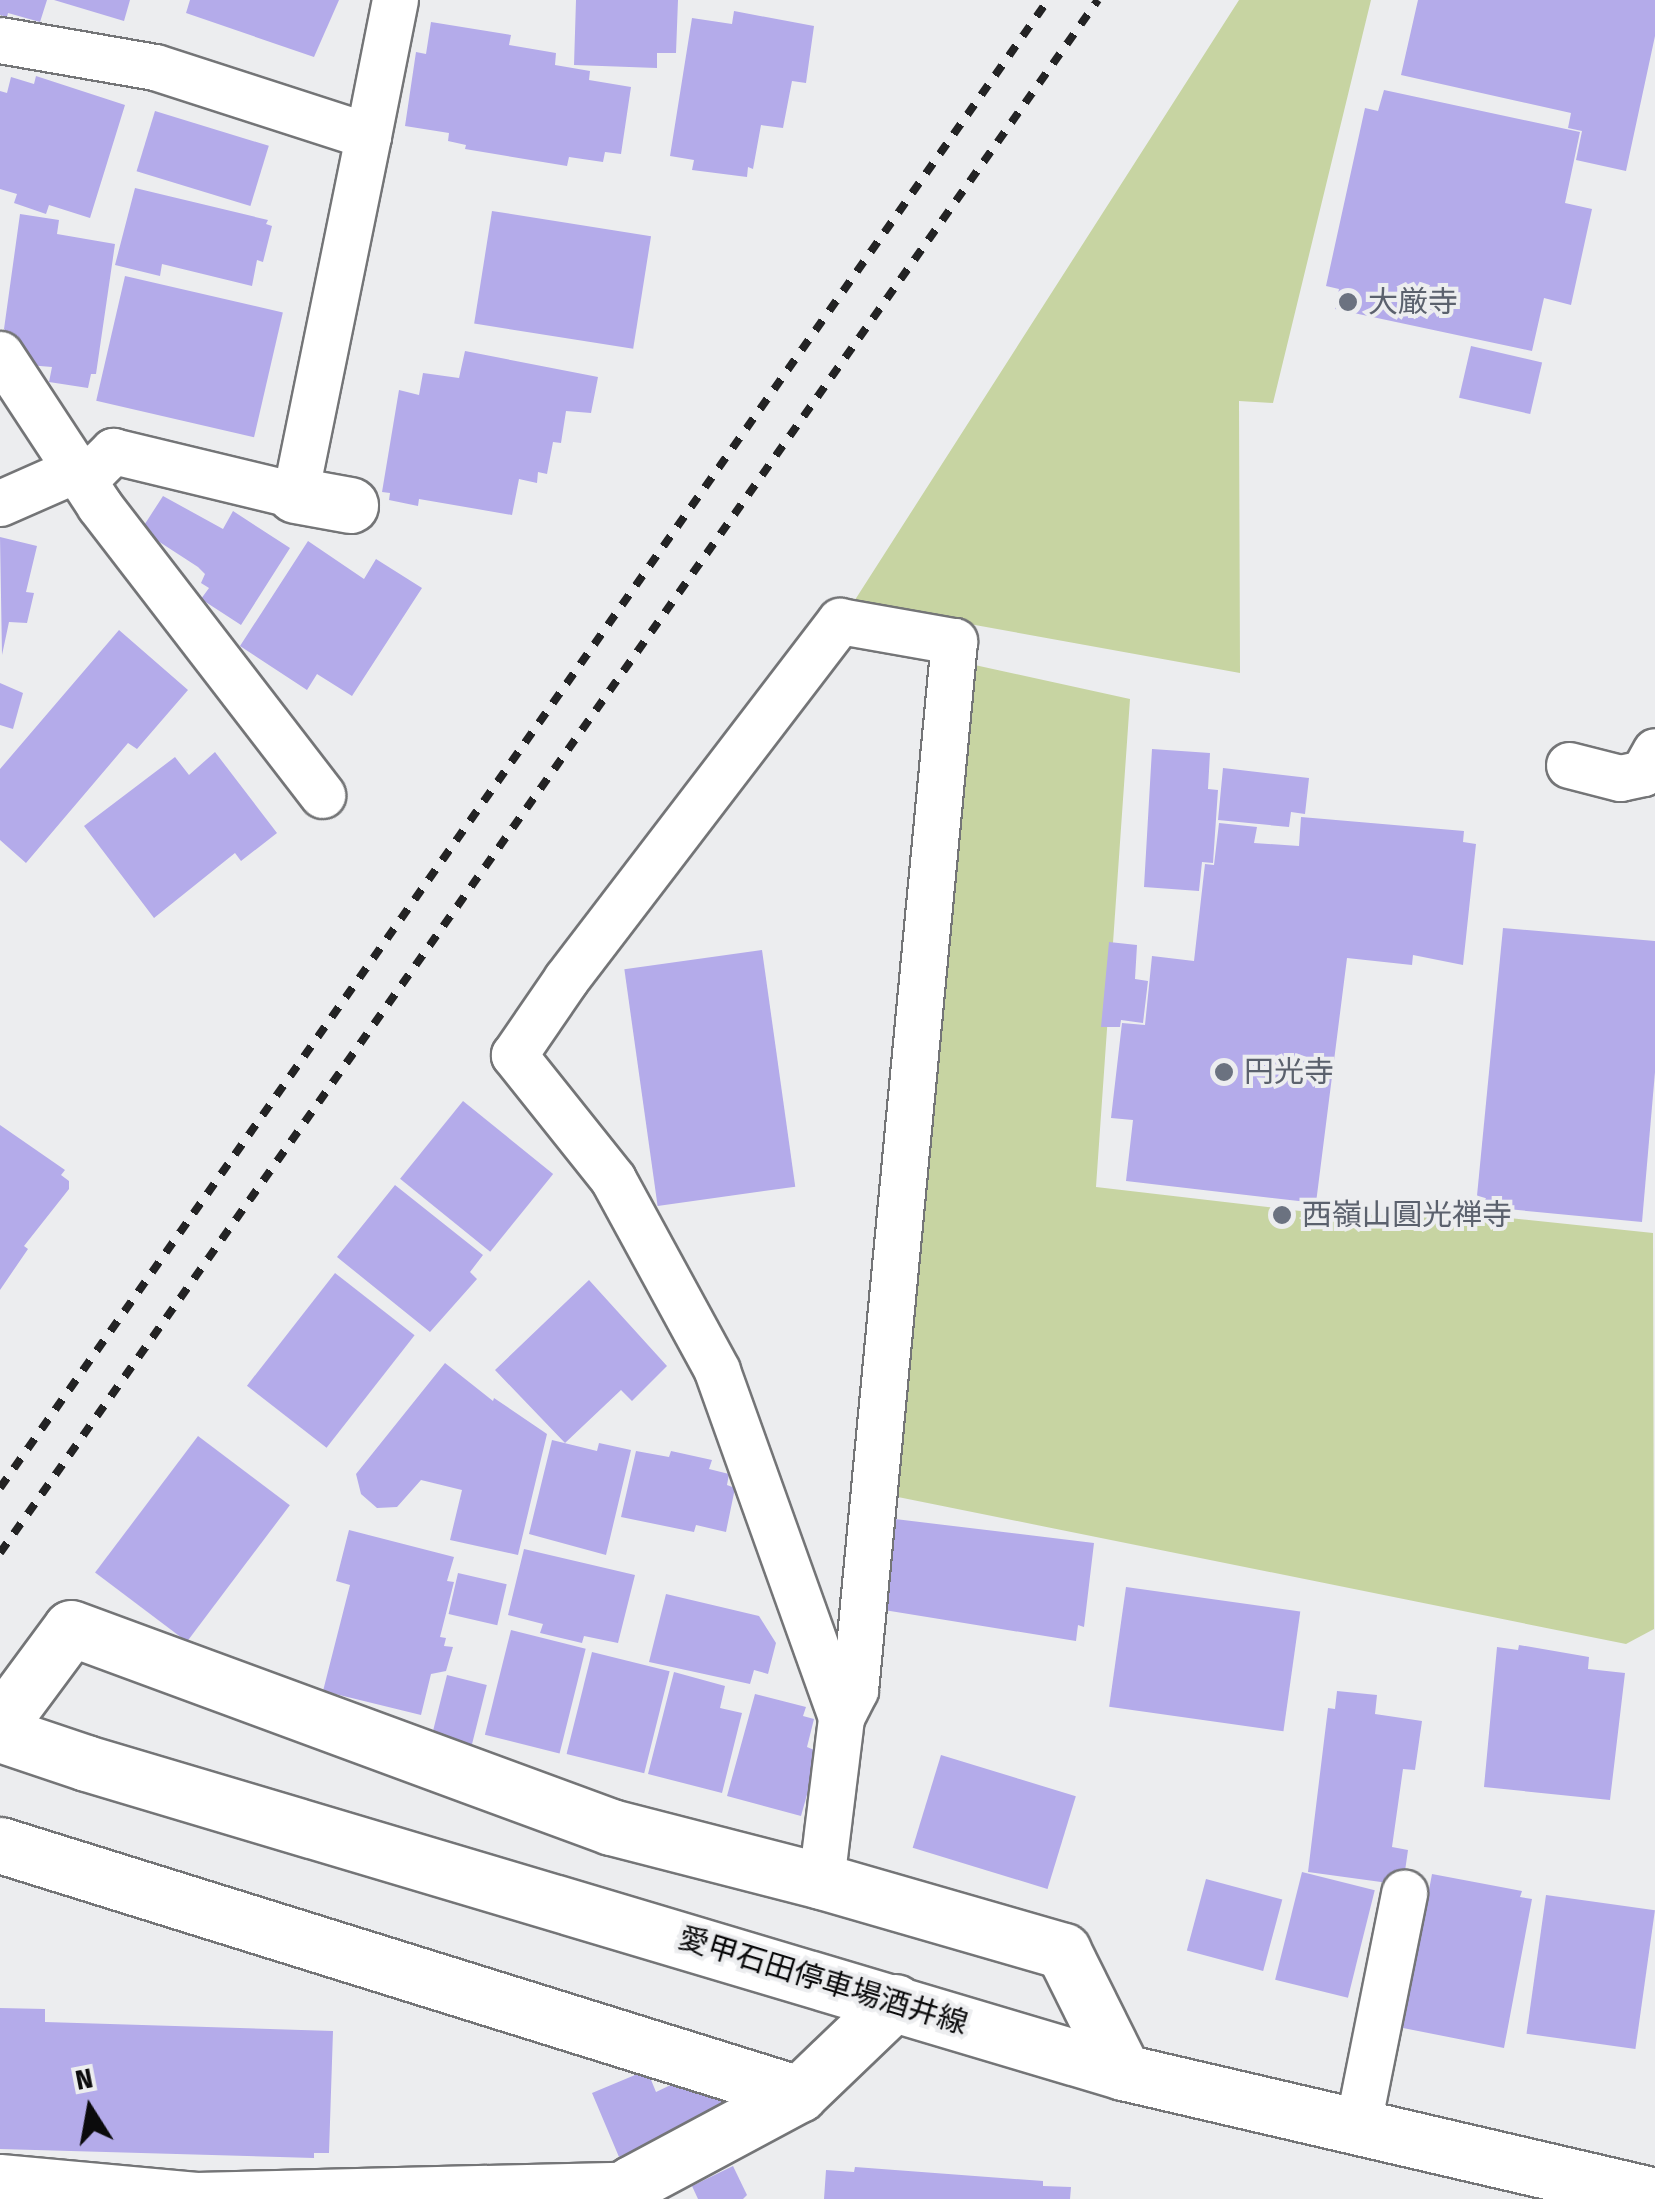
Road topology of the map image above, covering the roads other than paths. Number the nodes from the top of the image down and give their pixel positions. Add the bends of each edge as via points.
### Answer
1 (395, 0) edge
2 (0, 40) edge
3 (368, 136) junction
4 (0, 354) edge
5 (78, 470) junction
6 (294, 495) junction
7 (0, 503) edge
8 (350, 505) dead end
9 (1655, 750) edge
10 (1569, 765) dead end
11 (322, 795) dead end
12 (841, 1716) junction
13 (0, 1724) edge
14 (0, 1734) edge
15 (0, 1845) edge
16 (821, 1881) junction
17 (1404, 1893) dead end
18 (895, 2002) junction
19 (1123, 2072) junction
20 (799, 2094) junction
21 (1358, 2124) junction
22 (0, 2176) edge
23 (623, 2192) edge
24 (1655, 2196) edge

1 - 3 lane
2 - 3 lane via 155,67
3 - 6 lane
4 - 5 lane
5 - 6 lane via 96,467 113,451
5 - 7 lane
5 - 11 lane
6 - 8 street
9 - 10 lane via 1643,774 1620,778
12 - 12 lane via 717,1370 613,1179 514,1055 840,621 954,641 855,1690
12 - 16 lane
13 - 16 street via 71,1628 611,1828
14 - 18 street, 愛甲石田停車場酒井線
15 - 20 street
16 - 19 street via 1063,1951
17 - 21 lane
18 - 19 street, 愛甲石田停車場酒井線
18 - 20 street
19 - 21 street, 愛甲石田停車場酒井線
20 - 23 street
21 - 24 street, 愛甲石田停車場酒井線
22 - 23 lane via 196,2196

